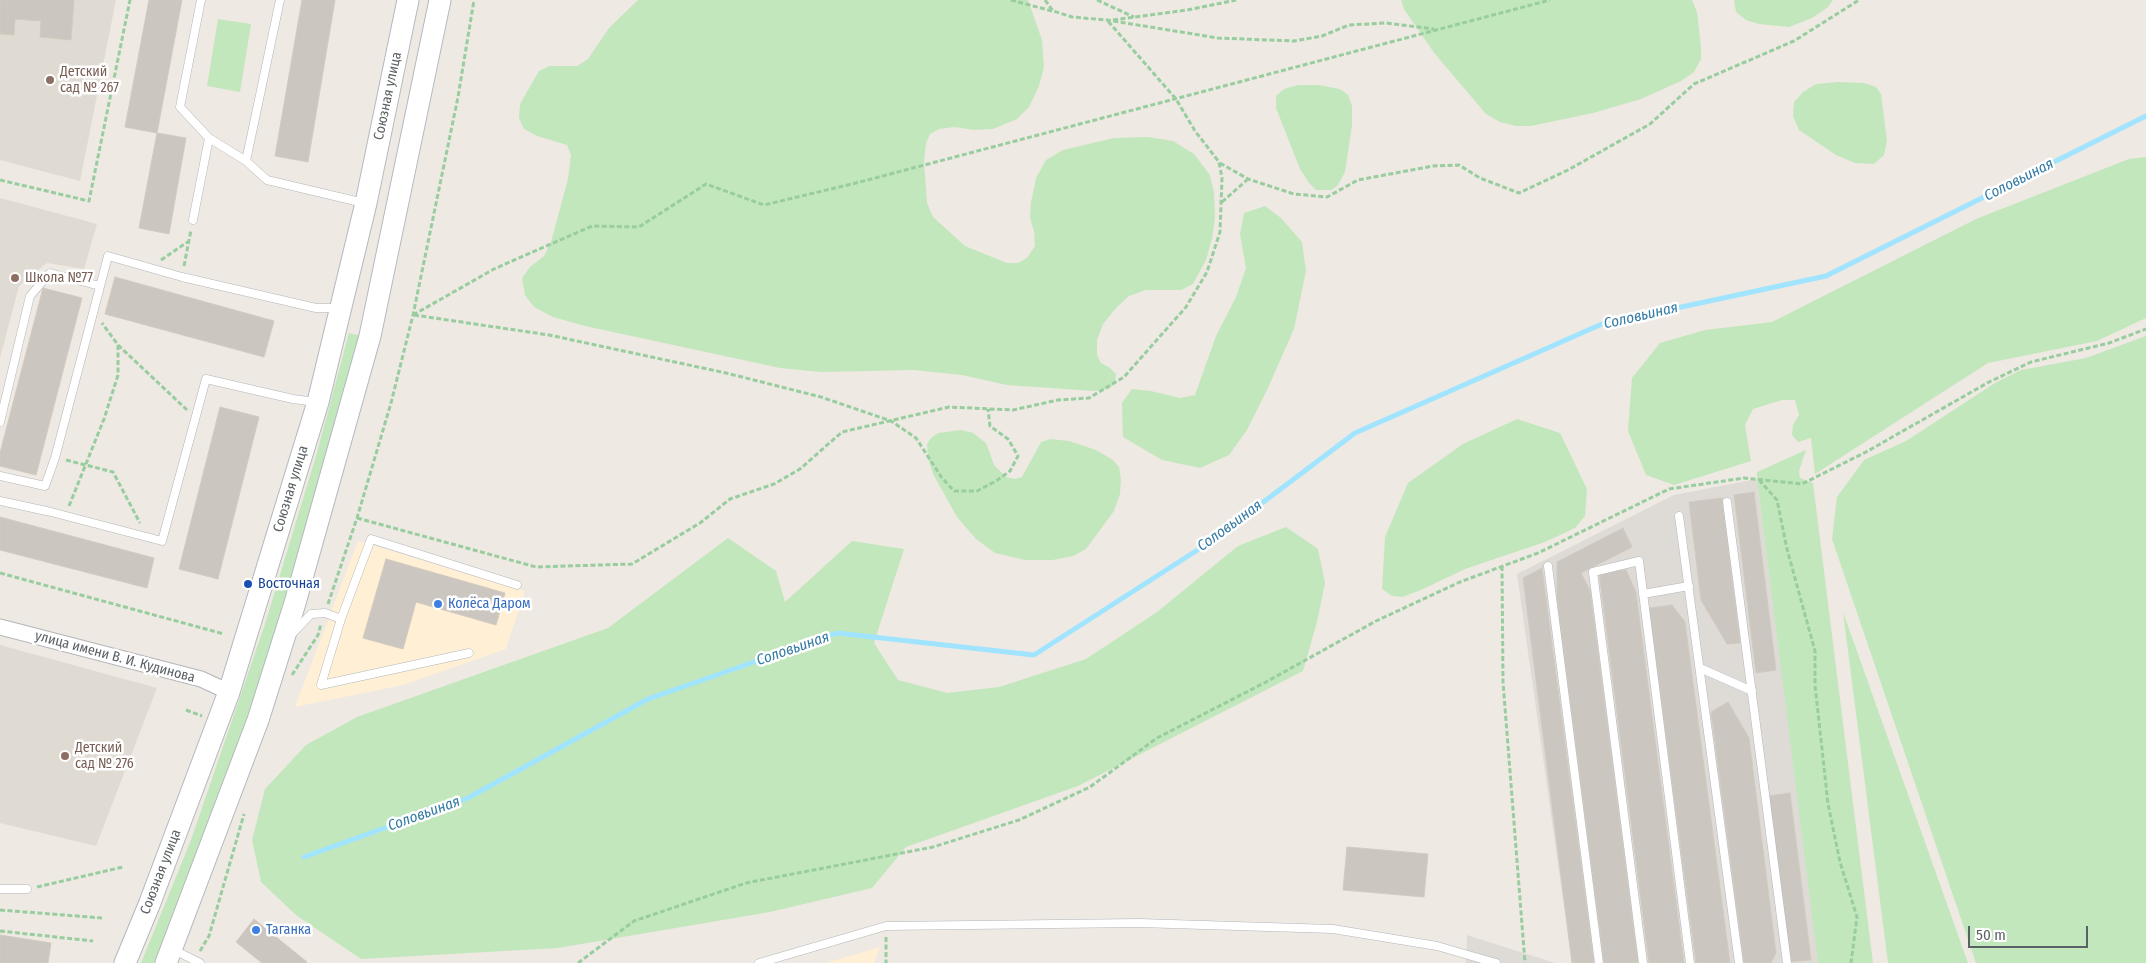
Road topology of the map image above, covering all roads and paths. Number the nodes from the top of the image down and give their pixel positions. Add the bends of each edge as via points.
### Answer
1 (130, 0) edge
2 (200, 0) edge
3 (280, 0) edge
4 (408, 0) edge
5 (440, 0) edge
6 (474, 0) edge
7 (1011, 0) edge
8 (1045, 0) edge
9 (1098, 0) edge
10 (1236, 0) edge
11 (1550, 0) edge
12 (1859, 0) edge
13 (1053, 11) junction
14 (1135, 17) junction
15 (1107, 20) junction
16 (1437, 30) junction
17 (1176, 99) junction
18 (209, 138) junction
19 (246, 161) junction
20 (1219, 162) junction
21 (1248, 179) junction
22 (0, 180) edge
23 (1222, 202) junction
24 (366, 203) junction
25 (193, 220) joint
26 (189, 241) junction
27 (151, 268) junction
28 (182, 277) junction
29 (100, 286) junction
30 (342, 308) junction
31 (93, 311) junction
32 (413, 315) junction
33 (2146, 328) edge
34 (118, 345) junction
35 (318, 402) junction
36 (988, 409) junction
37 (195, 417) junction
38 (891, 421) junction
39 (0, 422) edge
40 (55, 458) junction
41 (86, 465) junction
42 (0, 476) edge
43 (1758, 479) junction
44 (0, 502) edge
45 (1728, 502) dead end
46 (66, 516) junction
47 (1678, 516) dead end
48 (357, 518) junction
49 (148, 537) junction
50 (1502, 566) junction
51 (1548, 566) dead end
52 (0, 573) edge
53 (517, 585) dead end
54 (1689, 586) junction
55 (1643, 594) junction
56 (325, 613) junction
57 (342, 619) junction
58 (0, 627) edge
59 (224, 634) dead end
60 (281, 647) junction
61 (469, 653) dead end
62 (1700, 668) junction
63 (288, 681) dead end
64 (1752, 691) junction
65 (229, 692) junction
66 (244, 811) dead end
67 (123, 867) dead end
68 (0, 889) edge
69 (27, 889) joint
70 (0, 910) edge
71 (102, 918) dead end
72 (886, 926) junction
73 (0, 931) edge
74 (93, 941) dead end
75 (169, 956) edge
76 (197, 962) edge
77 (125, 963) edge
78 (578, 963) edge
79 (759, 963) edge
80 (886, 963) edge
81 (1496, 963) edge
82 (1525, 963) edge
83 (1599, 963) edge
84 (1643, 963) edge
85 (1690, 963) edge
86 (1739, 963) edge
87 (1787, 963) edge
88 (1851, 963) edge

1 - 22 path via 89,201
2 - 18 lane via 180,107
3 - 19 lane
4 - 24 main road, Союзная улица
5 - 60 main road via 370,336
6 - 32 path via 458,98
7 - 13 path
8 - 13 path
9 - 14 path
10 - 14 path
11 - 16 path
12 - 21 path via 1794,41 1694,84 1650,124 1519,193 1480,178 1459,165 1433,166 1358,180 1327,197 1294,194
13 - 15 path via 1072,17
14 - 15 path
15 - 16 path via 1218,38 1294,40 1322,36 1349,25 1386,23
15 - 17 path
16 - 17 path
17 - 20 path via 1195,132
17 - 32 path via 764,205 706,184 639,227 592,226 494,269
18 - 19 lane
18 - 25 lane
19 - 24 lane via 267,180
20 - 21 path
20 - 23 path
21 - 23 path
23 - 36 path via 1220,232 1207,272 1186,307 1124,377 1089,398 1058,400 1013,410
24 - 30 main road, Союзная улица
25 - 26 path
26 - 27 path
26 - 28 path
27 - 28 lane
27 - 29 lane via 108,256
28 - 30 lane via 316,308
29 - 31 lane
29 - 39 lane via 50,273 30,296
30 - 35 main road, Союзная улица
31 - 34 path
31 - 40 lane
32 - 38 path via 549,335 726,373 821,397
32 - 48 path
33 - 43 path via 2109,342 2031,362 1802,484
34 - 37 path
34 - 41 path via 118,375
35 - 37 lane via 206,379
35 - 65 main road, Союзная улица
36 - 38 path via 949,407
36 - 38 path via 990,426 1008,439 1018,456 1010,470 977,492 954,491 916,438
37 - 49 lane via 162,541
38 - 48 path via 842,432 800,468 774,484 730,498 700,523 632,564 536,567
40 - 41 path
40 - 42 lane via 45,486
41 - 46 path
41 - 49 path via 113,472
43 - 50 path via 1744,478 1669,490
43 - 88 path via 1777,500 1814,651 1828,804 1840,862 1857,917
44 - 46 lane
45 - 64 lane
46 - 49 lane
47 - 54 lane
48 - 56 path
50 - 78 path via 1376,621 1157,738 1090,787 1019,820 933,847 746,883 634,921
50 - 82 path via 1503,682
51 - 83 lane
52 - 59 path
53 - 57 lane via 371,538
54 - 55 lane
54 - 62 lane
55 - 84 lane via 1639,561 1593,572
55 - 85 lane
56 - 57 lane
56 - 60 lane via 311,614
56 - 63 path via 318,635
57 - 61 lane via 321,684
58 - 65 street, улица имени В. И. Кудинова via 202,679
60 - 75 main road via 255,728
62 - 64 lane
62 - 86 lane
64 - 87 lane
65 - 77 main road, Союзная улица
66 - 76 path via 209,936
67 - 69 path
68 - 69 lane
70 - 71 path
72 - 79 lane
72 - 80 path
72 - 81 lane via 1139,923 1332,929 1437,946
73 - 74 path
75 - 76 lane

